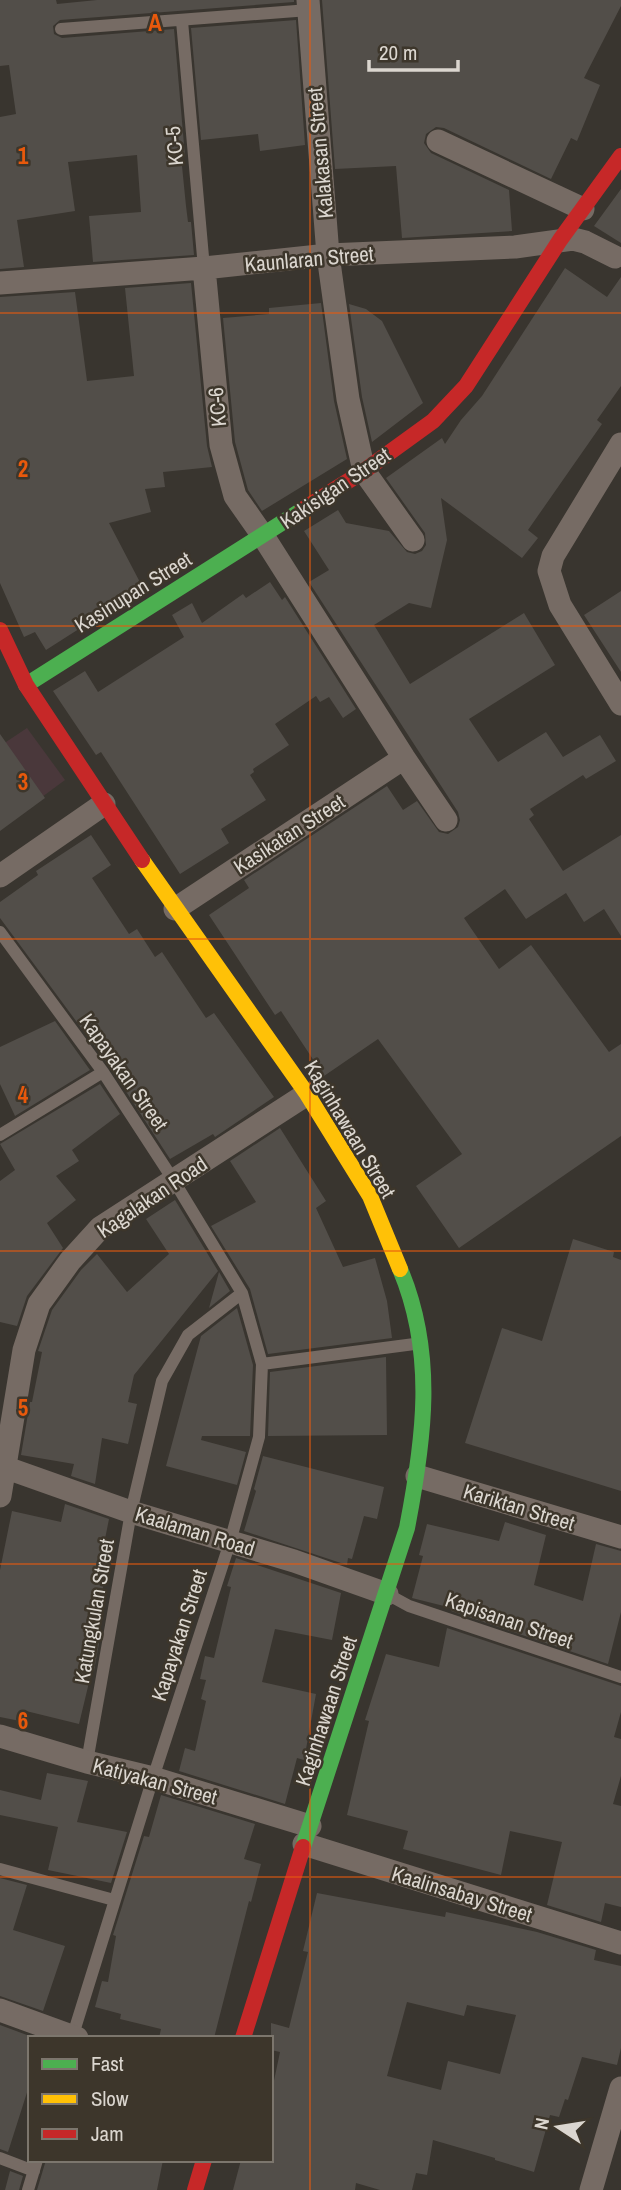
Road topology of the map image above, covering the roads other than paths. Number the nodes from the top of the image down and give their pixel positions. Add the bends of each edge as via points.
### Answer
1 (308, 5) edge
2 (182, 21) junction
3 (61, 29) dead end
4 (438, 141) dead end
5 (621, 156) edge
6 (583, 209) junction
7 (560, 240) junction
8 (328, 255) junction
9 (615, 257) dead end
10 (204, 268) junction
11 (0, 284) edge
12 (621, 446) edge
13 (363, 471) junction
14 (263, 536) junction
15 (413, 540) dead end
16 (0, 630) edge
17 (26, 685) junction
18 (621, 704) edge
19 (404, 758) junction
20 (104, 804) junction
21 (446, 820) dead end
22 (0, 876) edge
23 (176, 909) junction
24 (0, 932) edge
25 (103, 1072) junction
26 (307, 1094) junction
27 (0, 1135) edge
28 (174, 1181) junction
29 (242, 1293) junction
30 (422, 1343) junction
31 (262, 1364) junction
32 (4, 1467) junction
33 (417, 1476) junction
34 (0, 1496) edge
35 (131, 1512) junction
36 (621, 1537) edge
37 (230, 1542) junction
38 (387, 1594) junction
39 (621, 1677) edge
40 (0, 1736) edge
41 (87, 1762) junction
42 (153, 1778) junction
43 (307, 1835) junction
44 (0, 1868) edge
45 (114, 1900) junction
46 (621, 1944) edge
47 (0, 2010) edge
48 (71, 2036) edge
49 (74, 2036) edge
50 (244, 2036) edge
51 (621, 2088) edge
52 (0, 2158) edge
53 (203, 2162) edge
54 (35, 2165) edge
55 (28, 2190) edge
56 (195, 2190) edge
57 (591, 2190) edge

1 - 2 lane
1 - 8 street, Kalakasan Street
2 - 3 lane
2 - 10 lane, KC-5
4 - 6 street
5 - 6 street, Kakisigan Street
6 - 7 street, Kakisigan Street
7 - 8 street, Kaunlaran Street via 515,247
7 - 9 street, Kaunlaran Street via 585,242
7 - 13 street, Kakisigan Street via 467,386 433,421
8 - 10 street, Kaunlaran Street
8 - 13 street, Kalakasan Street
10 - 11 street, Kaunlaran Street
10 - 14 street, KC-6 via 221,445 234,496
12 - 18 street via 553,556 549,571 560,605
13 - 14 street, Kakisigan Street
13 - 15 street
14 - 17 street, Kasinupan Street
14 - 19 street, Kakisigan Street
16 - 17 street, Kaginhawaan Street
17 - 20 street, Kaginhawaan Street
19 - 21 street, Kakisigan Street
19 - 23 street, Kasikatan Street
20 - 22 street
20 - 23 street, Kaginhawaan Street
23 - 26 street, Kaginhawaan Street
24 - 25 lane, Kapayakan Street
25 - 27 lane
25 - 28 lane, Kapayakan Street
26 - 28 street, Kagalakan Road
26 - 30 street, Kaginhawaan Street via 370,1196 410,1292
28 - 29 lane, Kapayakan Street
28 - 32 street, Kagalakan Road via 100,1228 39,1304 24,1350
29 - 31 lane, Kapayakan Street
29 - 35 lane, Katungkulan Street via 188,1335 162,1381
30 - 31 lane
30 - 33 street, Kaginhawaan Street via 424,1406
31 - 37 lane, Kapayakan Street via 259,1437
32 - 34 street, Kagalakan Road
32 - 35 street, Kaalaman Road
33 - 36 street, Kariktan Street
33 - 38 street, Kaginhawaan Street
35 - 37 street, Kaalaman Road
35 - 41 lane, Katungkulan Street
37 - 38 street, Kaalaman Road
37 - 42 lane, Kapayakan Street
38 - 39 lane, Kapisanan Street via 409,1606
38 - 43 street, Kaginhawaan Street
40 - 41 street, Katiyakan Street
41 - 42 street, Katiyakan Street
42 - 43 street, Katiyakan Street
42 - 45 lane, Kapayakan Street
43 - 46 street, Kaalinsabay Street
43 - 50 street, Kaginhawaan Street
44 - 45 lane
45 - 49 lane, Kapayakan Street
47 - 48 street
51 - 57 street
52 - 54 lane
53 - 56 street
54 - 55 lane

